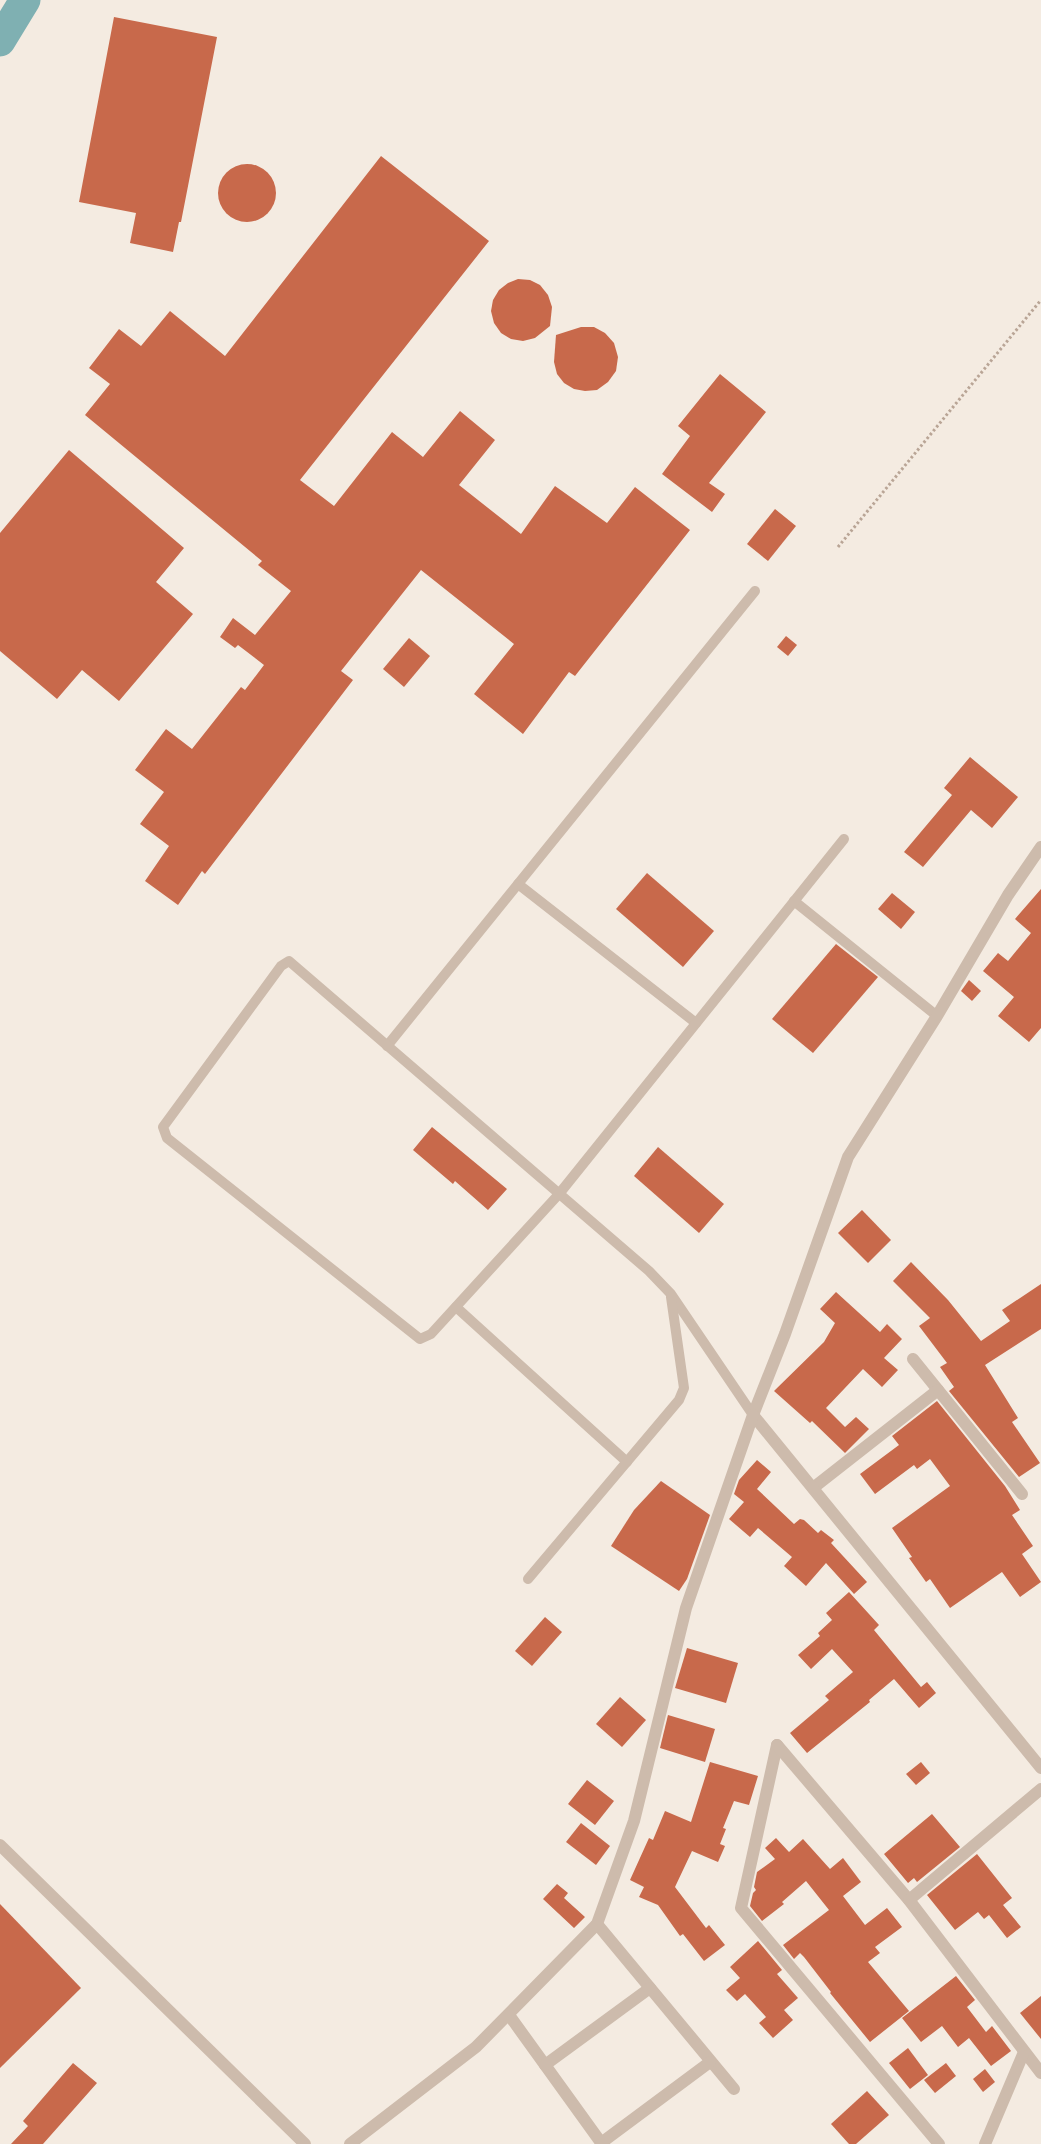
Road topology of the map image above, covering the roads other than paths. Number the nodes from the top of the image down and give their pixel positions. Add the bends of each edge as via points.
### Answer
1 (755, 591) dead end
2 (844, 839) dead end
3 (1041, 847) edge
4 (518, 884) junction
5 (794, 901) junction
6 (938, 1016) junction
7 (696, 1023) junction
8 (387, 1046) junction
9 (559, 1194) junction
10 (670, 1294) junction
11 (456, 1308) junction
12 (913, 1359) dead end
13 (938, 1390) junction
14 (753, 1415) junction
15 (627, 1462) junction
16 (813, 1488) junction
17 (1022, 1494) dead end
18 (528, 1579) dead end
19 (1041, 1768) edge
20 (1041, 1789) edge
21 (0, 1845) edge
22 (909, 1900) junction
23 (597, 1924) junction
24 (650, 1988) junction
25 (510, 2015) junction
26 (1024, 2052) junction
27 (710, 2062) junction
28 (545, 2065) junction
29 (1041, 2072) edge
30 (734, 2089) dead end
31 (601, 2143) edge
32 (305, 2144) edge
33 (350, 2144) edge
34 (939, 2144) edge
35 (985, 2144) edge

1 - 4 lane
2 - 5 lane
3 - 6 street via 1008,895
4 - 7 lane
4 - 8 lane
5 - 6 lane
5 - 7 lane
6 - 14 street via 848,1157
7 - 9 lane
8 - 9 lane
8 - 11 lane via 290,961 281,966 163,1127 167,1138 420,1339 431,1334
9 - 10 lane via 649,1271
9 - 11 lane
10 - 14 lane
10 - 15 lane via 684,1388 679,1400
11 - 15 lane
12 - 13 street
13 - 16 street
13 - 17 street
14 - 16 street
14 - 23 street via 686,1608 634,1821
15 - 18 lane
16 - 19 street
20 - 22 street
21 - 32 street
22 - 26 street
22 - 34 street via 777,1745 741,1908
23 - 24 street
23 - 25 street
24 - 27 street
24 - 28 street
25 - 28 street
25 - 33 street via 476,2046
26 - 29 street
26 - 35 street
27 - 30 street
27 - 31 street
28 - 31 street

